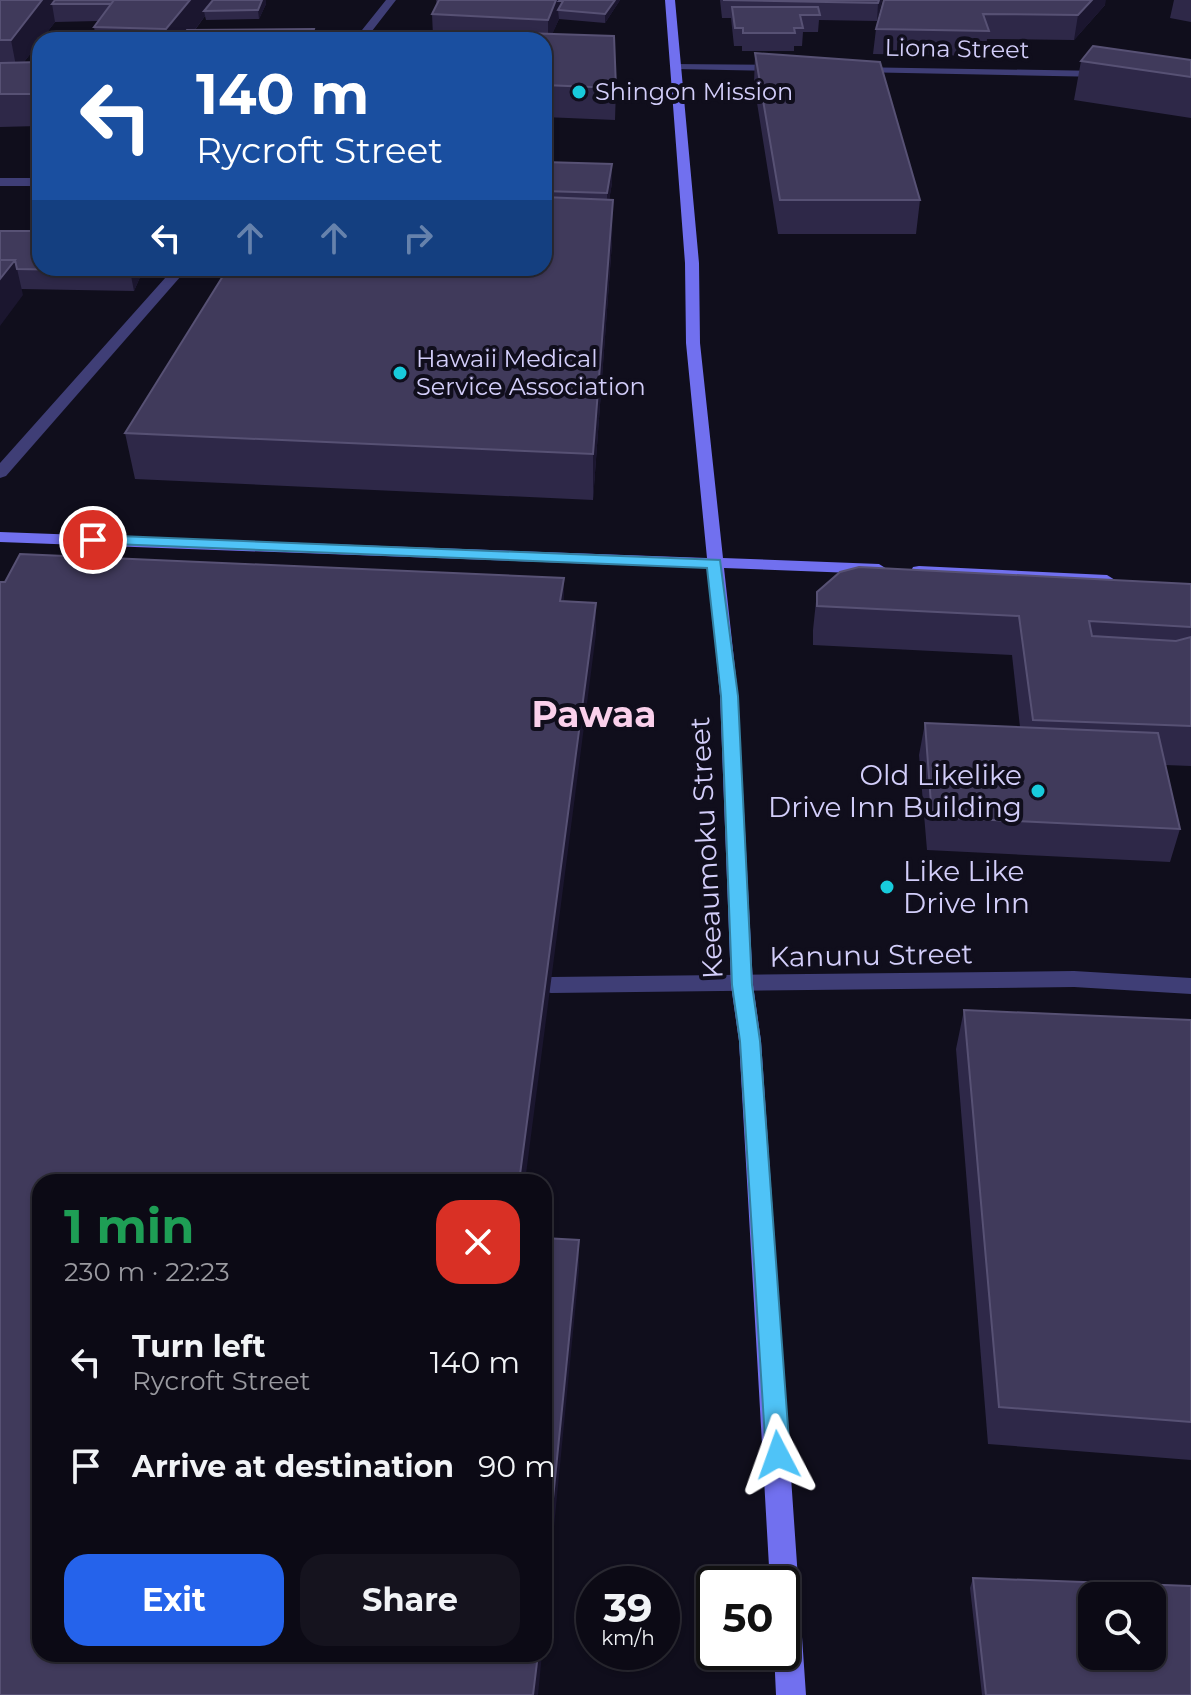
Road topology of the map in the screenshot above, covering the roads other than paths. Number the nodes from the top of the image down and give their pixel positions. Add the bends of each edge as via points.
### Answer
1 (391, 0) edge
2 (670, 0) edge
3 (365, 32) edge
4 (675, 66) junction
5 (799, 68) edge
6 (846, 69) edge
7 (1113, 74) edge
8 (0, 182) edge
9 (32, 182) edge
10 (175, 276) edge
11 (0, 473) edge
12 (0, 537) edge
13 (714, 563) junction
14 (1130, 582) edge
15 (551, 985) edge
16 (742, 985) junction
17 (1191, 986) edge
18 (791, 1695) edge

1 - 3 street
2 - 4 main road, Keeaumoku Street
4 - 5 street
4 - 13 main road, Keeaumoku Street
6 - 7 street, Liona Street
8 - 9 street
10 - 11 street
12 - 13 main road
13 - 14 main road
13 - 16 main road, Keeaumoku Street via 729,696
15 - 16 street, Kanunu Street
16 - 17 street, Kanunu Street via 1074,979
16 - 18 main road, Keeaumoku Street

